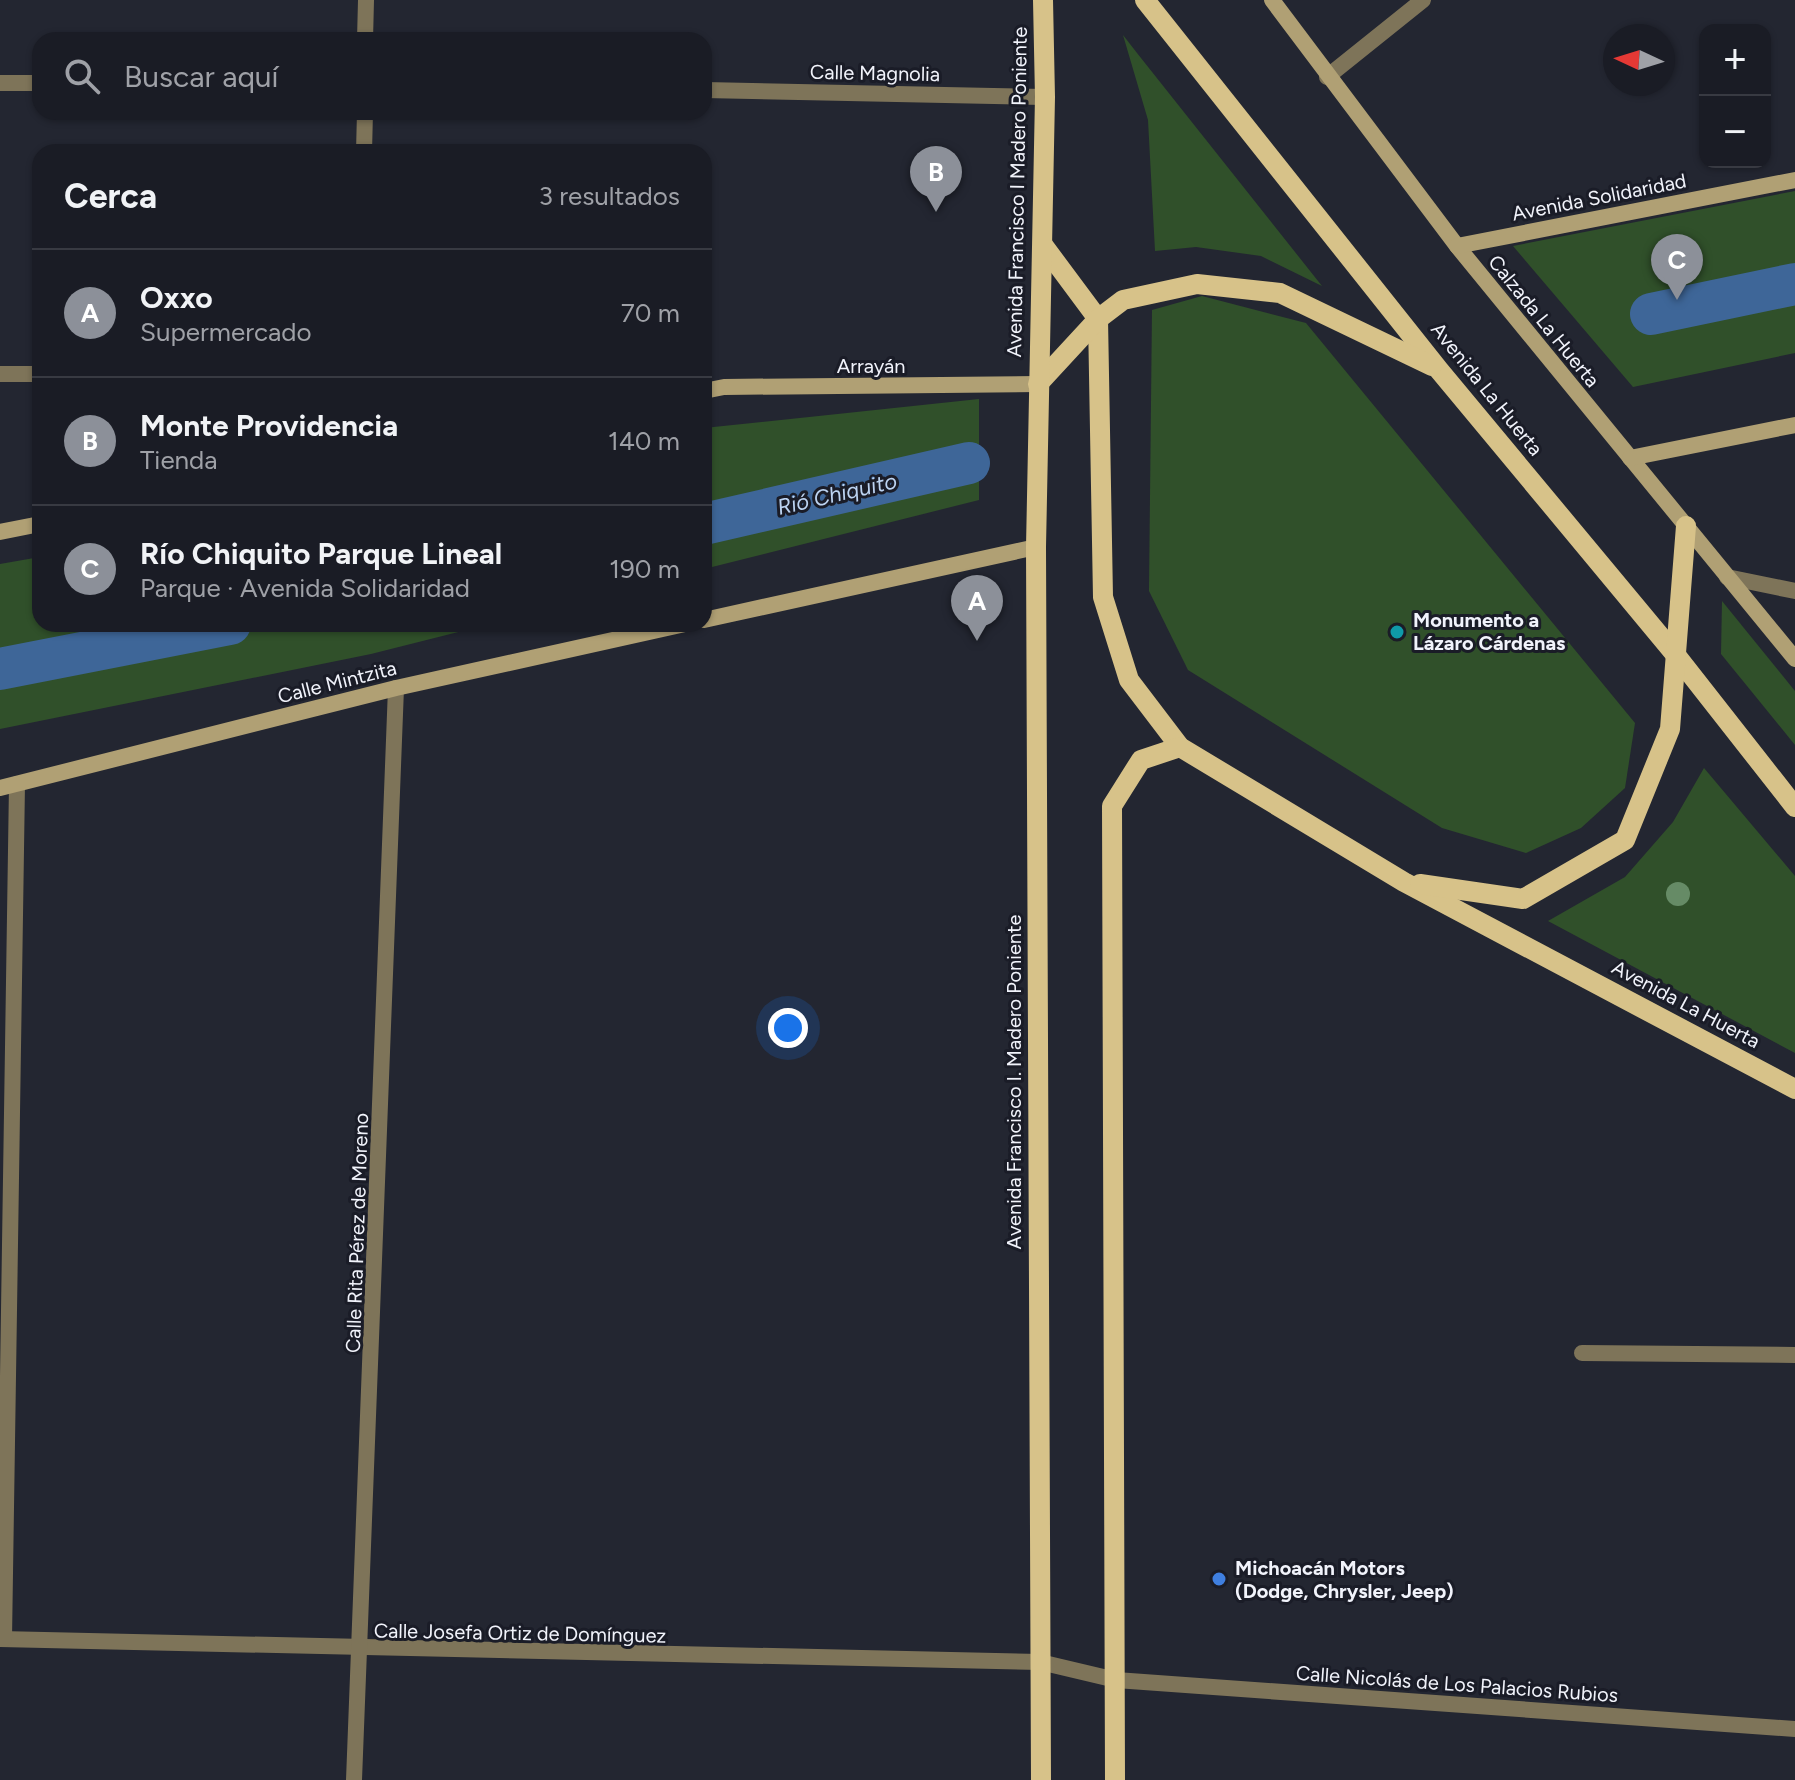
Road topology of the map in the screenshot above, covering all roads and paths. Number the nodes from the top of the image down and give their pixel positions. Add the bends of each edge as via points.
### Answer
1 (366, 0) edge
2 (1145, 0) edge
3 (1272, 0) edge
4 (1423, 0) edge
5 (1042, 2) edge
6 (365, 32) edge
7 (1327, 77) junction
8 (0, 83) edge
9 (32, 83) edge
10 (712, 90) edge
11 (1045, 97) junction
12 (365, 120) edge
13 (364, 144) edge
14 (1795, 180) edge
15 (1043, 245) junction
16 (1457, 246) junction
17 (1098, 319) junction
18 (1439, 370) junction
19 (0, 374) edge
20 (32, 374) edge
21 (1038, 384) junction
22 (712, 388) edge
23 (1795, 425) edge
24 (1630, 458) junction
25 (32, 526) edge
26 (1686, 526) junction
27 (0, 532) edge
28 (1036, 547) junction
29 (1727, 577) junction
30 (1795, 591) edge
31 (712, 618) edge
32 (649, 632) edge
33 (1675, 654) junction
34 (1795, 659) edge
35 (396, 688) junction
36 (1180, 747) junction
37 (17, 784) junction
38 (0, 788) edge
39 (1795, 807) edge
40 (1404, 882) junction
41 (1795, 1089) edge
42 (1582, 1353) dead end
43 (1795, 1355) edge
44 (2, 1639) edge
45 (362, 1650) junction
46 (1040, 1662) junction
47 (1116, 1680) junction
48 (1795, 1729) edge
49 (354, 1780) edge
50 (1041, 1780) edge
51 (1115, 1780) edge

1 - 6 street
2 - 18 main road, Avenida La Huerta
3 - 7 street, Calzada La Huerta
4 - 7 street
5 - 11 main road, Avenida Francisco I Madero Poniente
7 - 16 street, Calzada La Huerta
8 - 9 street
10 - 11 street, Calle Magnolia
11 - 15 main road, Avenida Francisco I Madero Poniente
12 - 13 street
14 - 16 street, Avenida Solidaridad
15 - 17 main road
15 - 21 main road, Avenida Francisco I Madero Poniente
16 - 24 street, Calzada La Huerta
17 - 18 main road via 1123,300 1197,284 1280,293
17 - 21 main road
17 - 36 main road via 1103,597 1129,680
18 - 33 main road, Avenida La Huerta
19 - 20 street
21 - 22 street, Arrayán
21 - 28 main road, Avenida Francisco I. Madero Poniente
23 - 24 street
24 - 26 street, Calzada La Huerta
25 - 27 street
26 - 29 street, Calzada La Huerta
26 - 33 main road
28 - 31 street
28 - 46 main road, Avenida Francisco I. Madero Poniente
29 - 30 street
29 - 34 street, Calzada La Huerta
32 - 35 street, Calle Mintzita
33 - 39 main road, Avenida La Huerta
33 - 40 main road via 1670,729 1625,840 1523,899
35 - 37 street, Calle Mintzita
35 - 45 street, Calle Rita Pérez de Moreno
36 - 40 main road, Avenida La Huerta
36 - 47 main road via 1141,760 1112,806
37 - 38 street, Calle Mintzita
37 - 44 street
40 - 41 main road, Avenida La Huerta
42 - 43 street
44 - 45 street, Calle Josefa Ortiz de Domínguez
45 - 46 street, Calle Josefa Ortiz de Domínguez
45 - 49 street, Calle Rita Pérez de Moreno
46 - 47 street, Calle Josefa Ortiz de Domínguez
46 - 50 main road, Avenida Francisco I. Madero Poniente
47 - 48 street, Calle Nicolás de Los Palacios Rubios
47 - 51 main road

